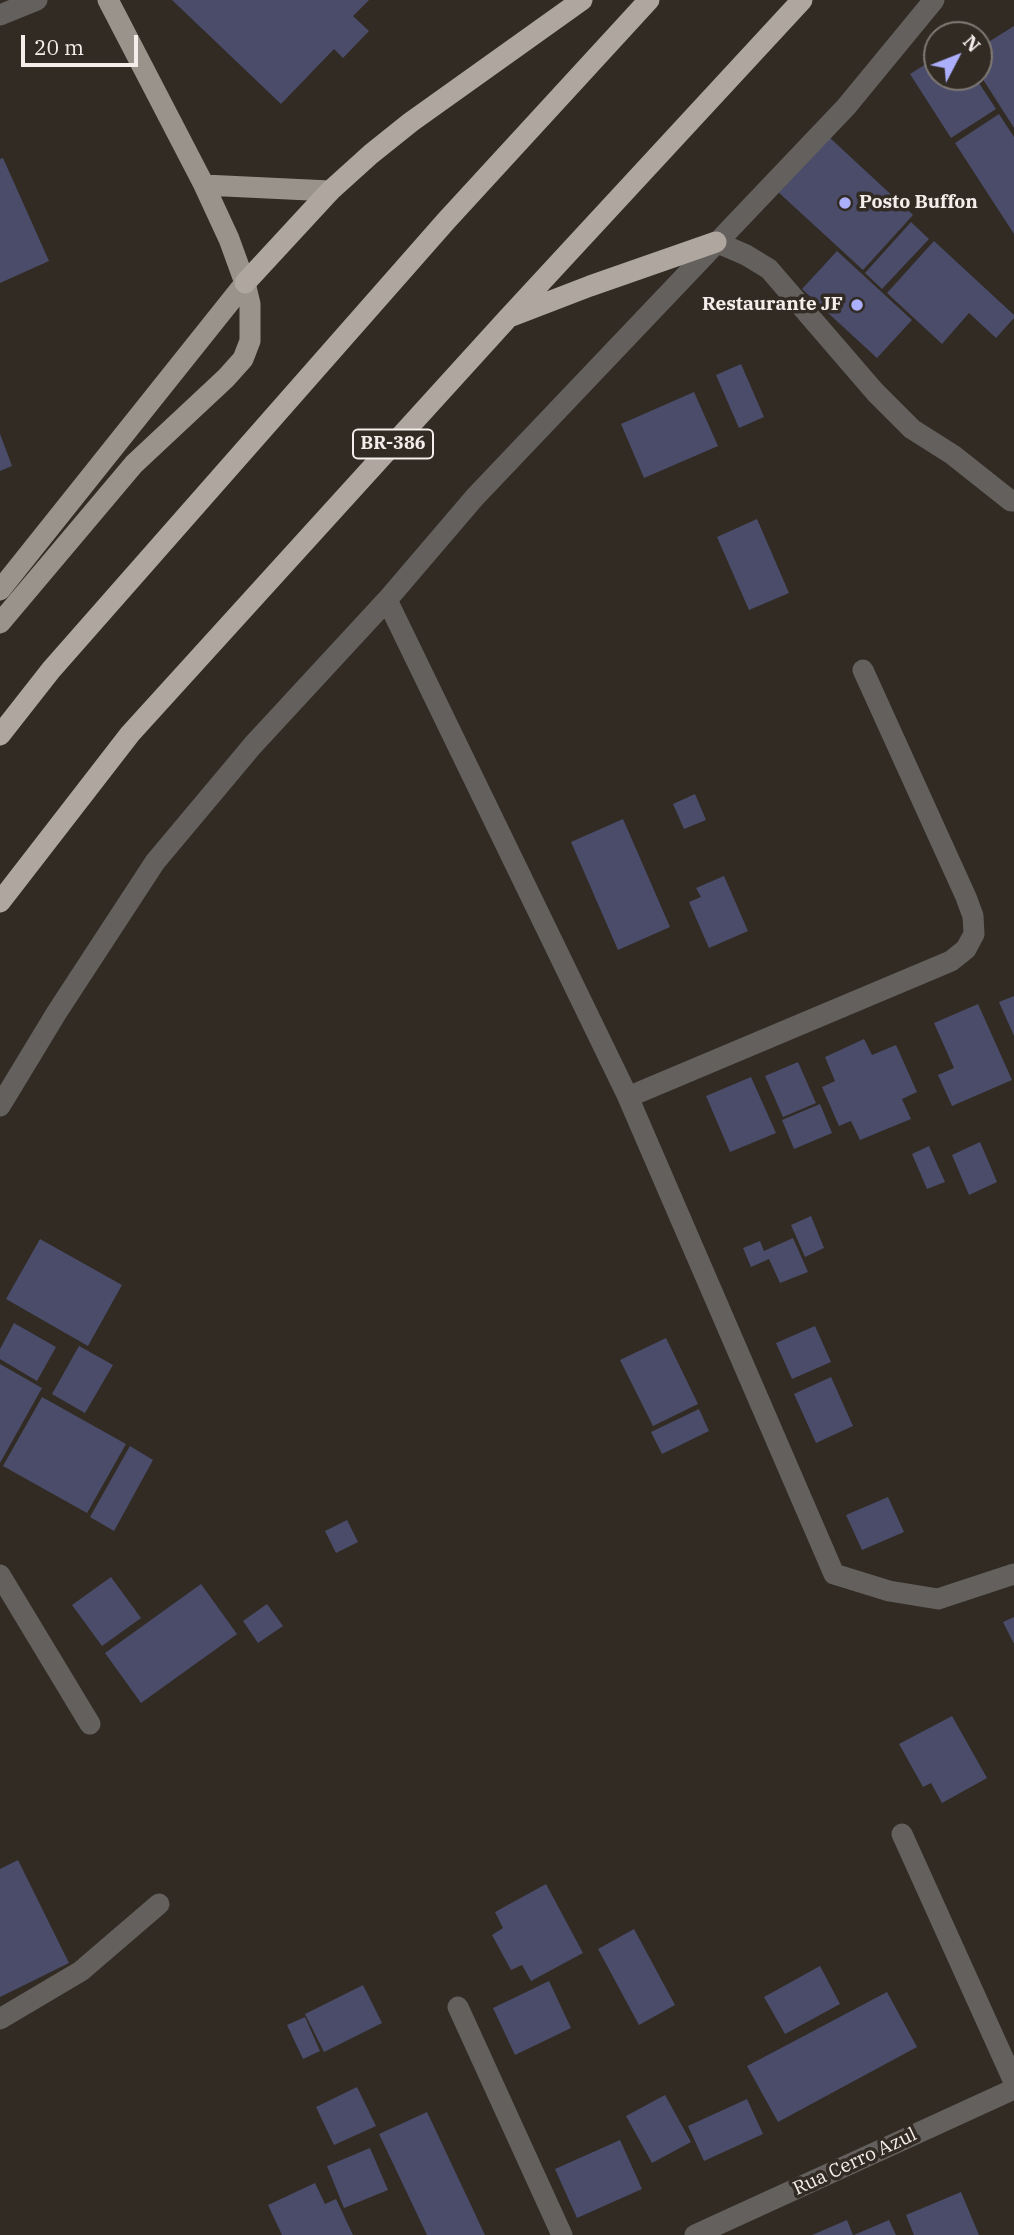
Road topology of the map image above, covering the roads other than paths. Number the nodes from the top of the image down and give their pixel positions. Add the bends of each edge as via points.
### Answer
1 (37, 0) edge
2 (108, 0) edge
3 (649, 0) edge
4 (802, 0) edge
5 (934, 0) edge
6 (576, 2) edge
7 (0, 15) edge
8 (204, 185) junction
9 (330, 191) junction
10 (716, 242) junction
11 (246, 283) junction
12 (507, 318) junction
13 (1014, 501) edge
14 (0, 590) edge
15 (387, 600) junction
16 (0, 622) edge
17 (863, 670) dead end
18 (0, 735) edge
19 (0, 901) edge
20 (628, 1097) junction
21 (0, 1106) edge
22 (1014, 1574) edge
23 (0, 1575) edge
24 (90, 1724) dead end
25 (902, 1834) dead end
26 (159, 1904) dead end
27 (458, 2007) dead end
28 (0, 2019) edge
29 (1014, 2082) edge
30 (1014, 2089) edge
31 (562, 2235) edge
32 (695, 2235) edge

1 - 7 street
2 - 8 main road
3 - 18 highway via 437,232
4 - 12 highway, BR-386
5 - 10 street via 846,107
6 - 9 highway via 411,122
8 - 9 main road
8 - 11 main road
9 - 11 highway
10 - 12 highway
10 - 13 street via 769,270 912,429
10 - 15 street via 475,497
11 - 14 main road
11 - 16 main road via 251,322 243,359 134,464
12 - 19 highway, BR-386 via 130,734
15 - 20 street
15 - 21 street via 155,862
17 - 20 street via 966,897 974,934 966,949 951,961
20 - 22 street via 834,1574 889,1591 938,1599
23 - 24 street
25 - 29 street
26 - 28 street via 81,1971
27 - 31 street
30 - 32 street, Rua Cerro Azul

